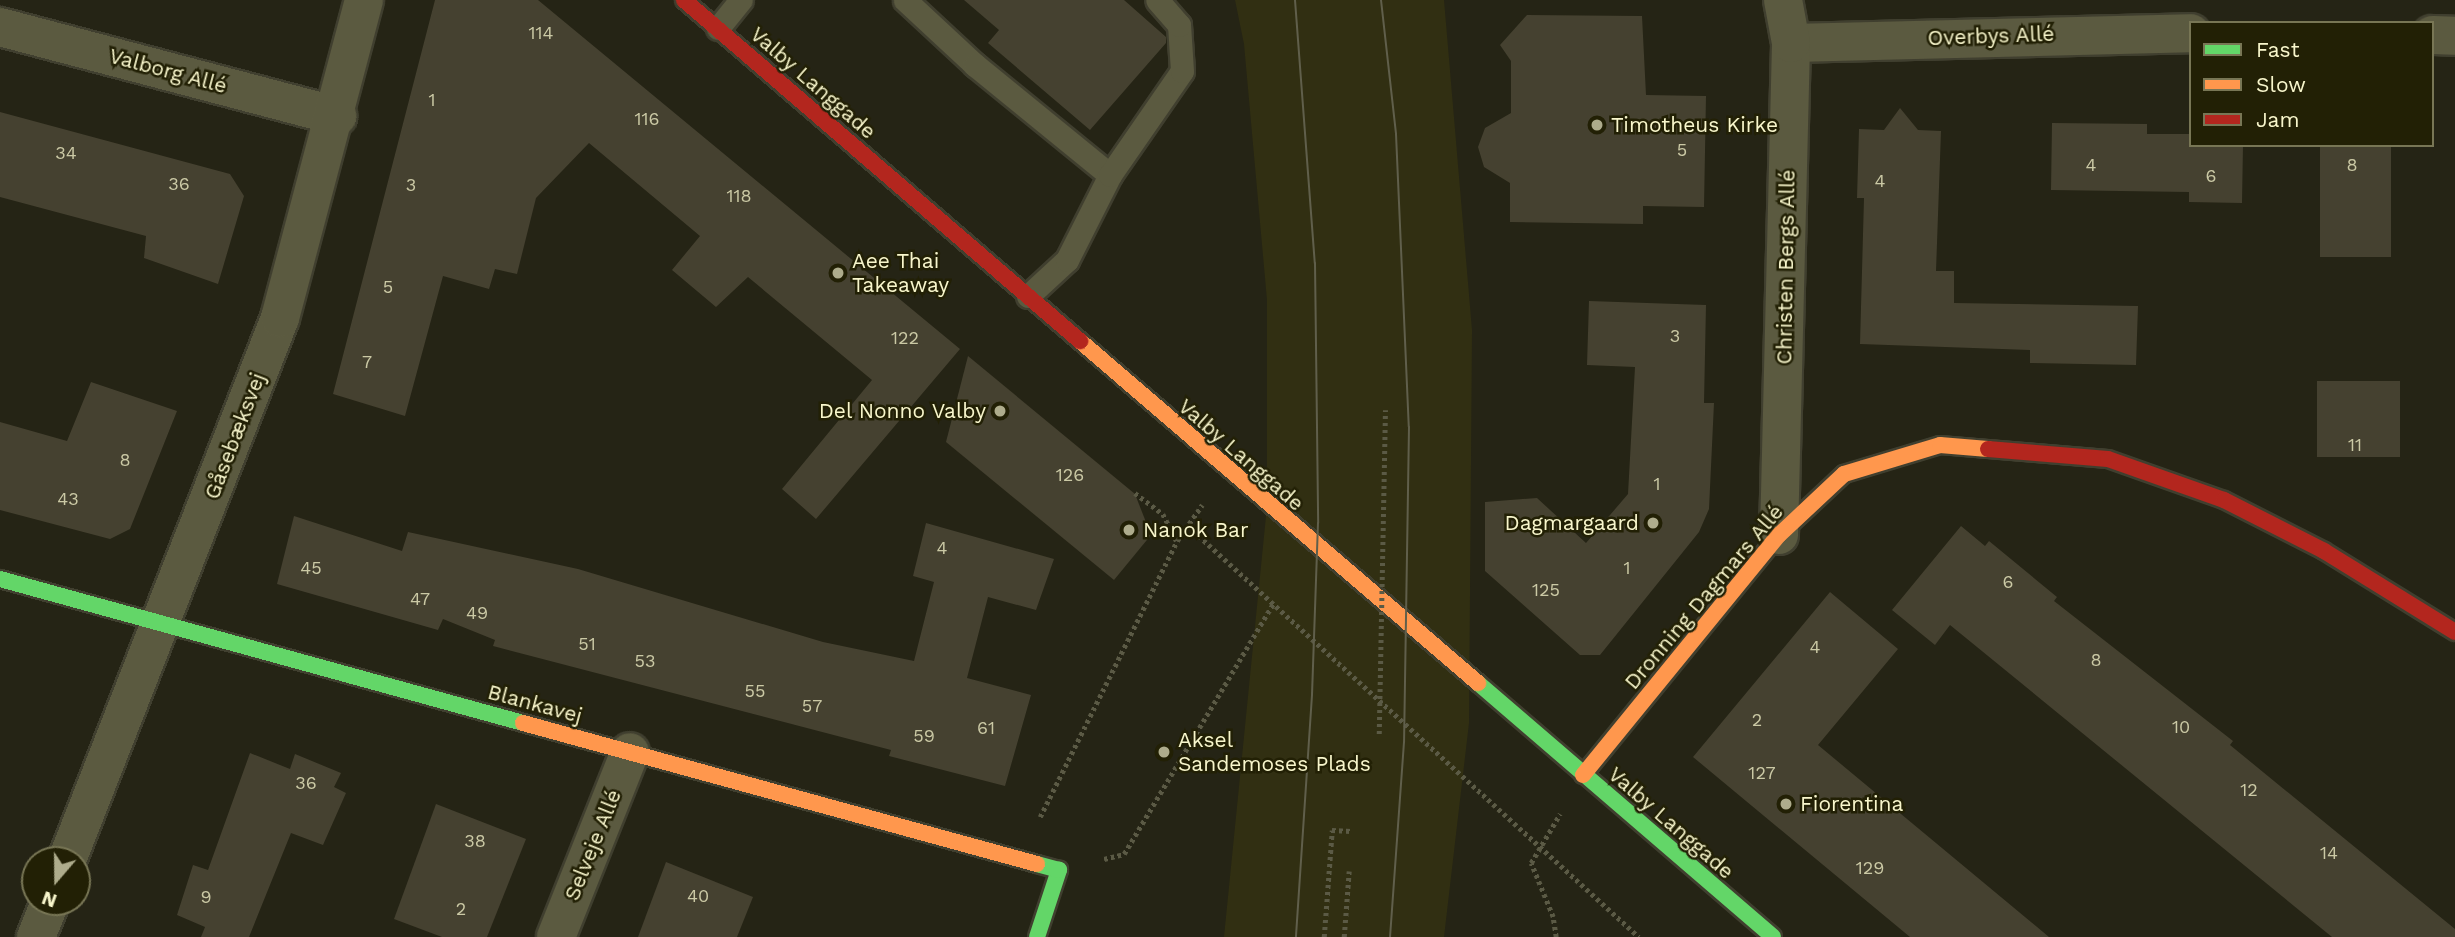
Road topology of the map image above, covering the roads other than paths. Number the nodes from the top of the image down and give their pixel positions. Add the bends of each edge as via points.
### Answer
1 (364, 0) edge
2 (684, 0) edge
3 (741, 0) edge
4 (905, 0) edge
5 (1157, 0) edge
6 (1783, 0) edge
7 (0, 27) edge
8 (718, 28) junction
9 (2189, 33) edge
10 (2434, 35) edge
11 (2455, 36) edge
12 (1791, 43) junction
13 (337, 116) junction
14 (1110, 175) junction
15 (1028, 296) junction
16 (1779, 535) junction
17 (0, 579) edge
18 (162, 623) junction
19 (2455, 632) edge
20 (630, 752) junction
21 (1583, 775) junction
22 (73, 846) edge
23 (44, 916) edge
24 (36, 937) edge
25 (556, 937) edge
26 (1037, 937) edge
27 (1773, 937) edge

1 - 13 street, Gåsebæksvej
2 - 8 street, Valby Langgade
3 - 8 lane
4 - 14 lane via 975,65
5 - 14 lane via 1179,25 1182,71
6 - 12 street, Christen Bergs Allé
7 - 13 street, Valborg Allé
8 - 15 street, Valby Langgade
9 - 12 street, Overbys Allé
10 - 11 street
12 - 16 street, Christen Bergs Allé
13 - 18 street, Gåsebæksvej via 280,318
14 - 15 lane via 1067,260
15 - 21 street, Valby Langgade
16 - 19 street, Dronning Dagmars Allé via 1844,474 1940,445 2108,459 2224,500 2324,551
16 - 21 street, Dronning Dagmars Allé
17 - 18 street, Blankavej
18 - 20 street, Blankavej
18 - 22 street, Gåsebæksvej
20 - 25 street, Selveje Allé
20 - 26 street, Blankavej via 1059,870
21 - 27 street, Valby Langgade
23 - 24 street

